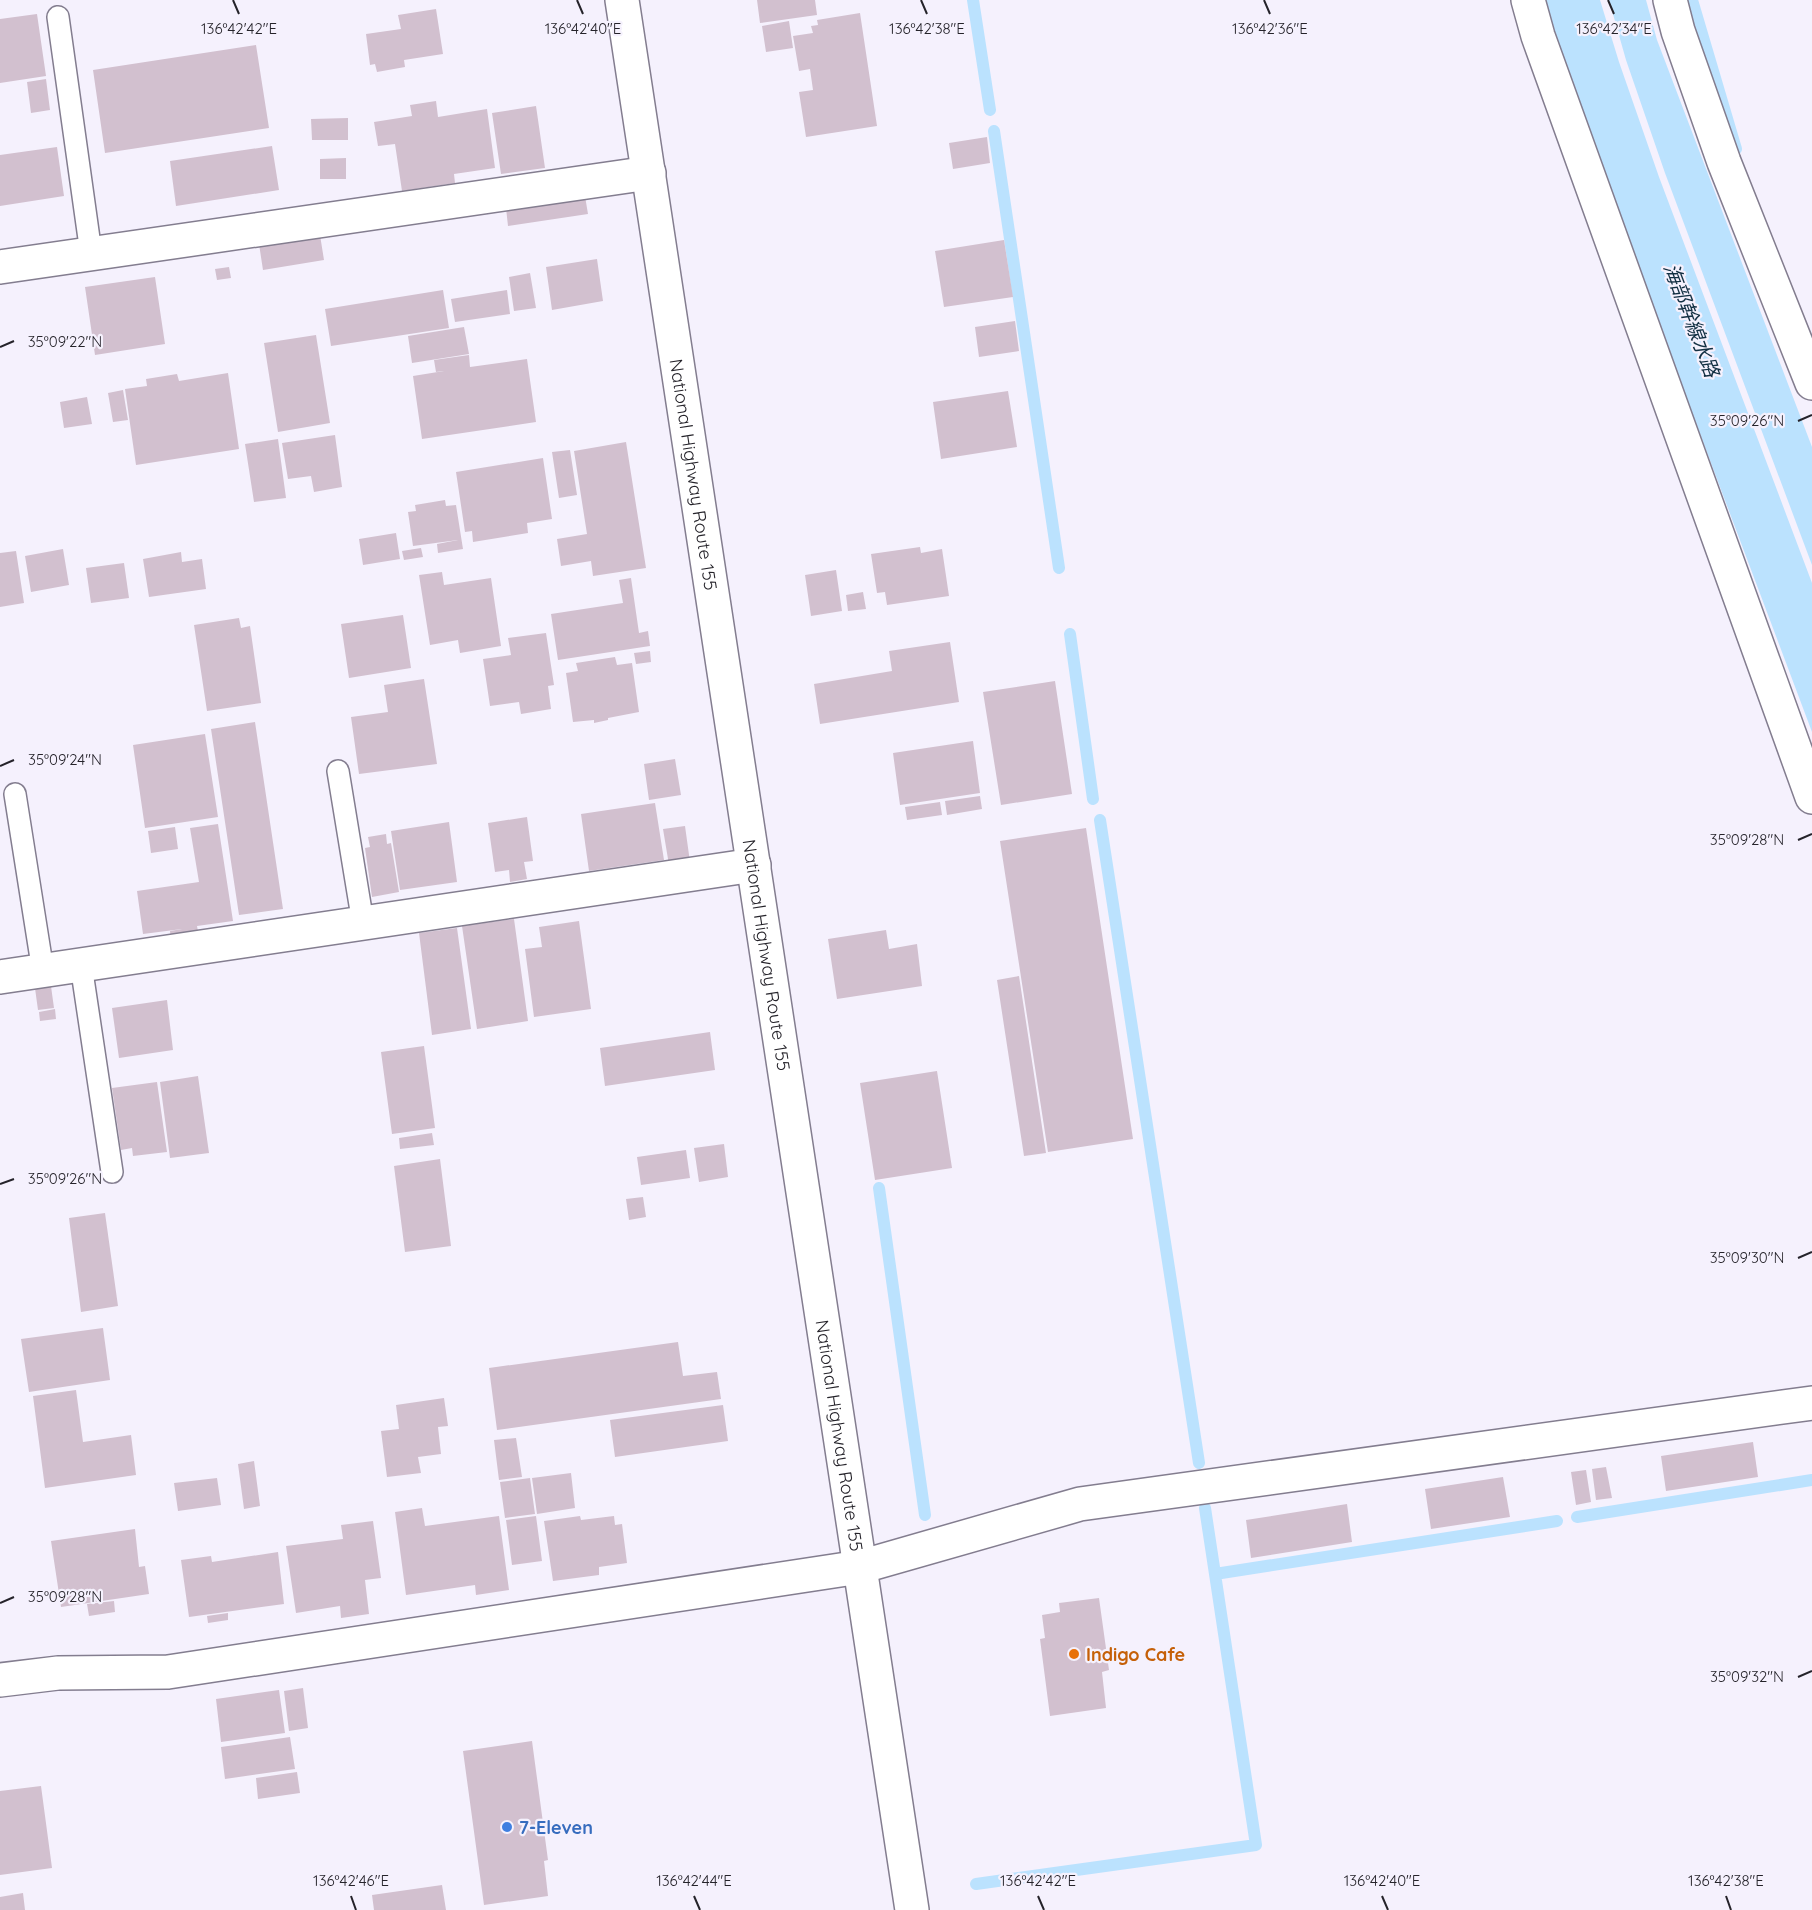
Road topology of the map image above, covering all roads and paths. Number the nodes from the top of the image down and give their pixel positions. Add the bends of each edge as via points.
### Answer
1 (622, 0) edge
2 (1528, 0) edge
3 (1670, 0) edge
4 (58, 17) dead end
5 (649, 173) junction
6 (91, 254) junction
7 (0, 267) edge
8 (1812, 383) edge
9 (338, 771) dead end
10 (15, 794) dead end
11 (1812, 797) edge
12 (754, 865) junction
13 (363, 923) junction
14 (81, 965) junction
15 (43, 971) junction
16 (0, 977) edge
17 (112, 1172) dead end
18 (1812, 1403) edge
19 (860, 1567) junction
20 (0, 1680) edge
21 (912, 1910) edge

1 - 5 main road, National Highway Route 155
2 - 11 main road
3 - 8 main road via 1724,162
4 - 6 lane
5 - 6 main road
5 - 12 main road, National Highway Route 155
6 - 7 main road
9 - 13 lane
10 - 15 lane
12 - 13 main road
12 - 19 main road, National Highway Route 155
13 - 14 main road
14 - 15 main road
14 - 17 lane
15 - 16 main road
18 - 19 main road via 1080,1504
19 - 20 main road via 168,1672 58,1673
19 - 21 main road, National Highway Route 155

